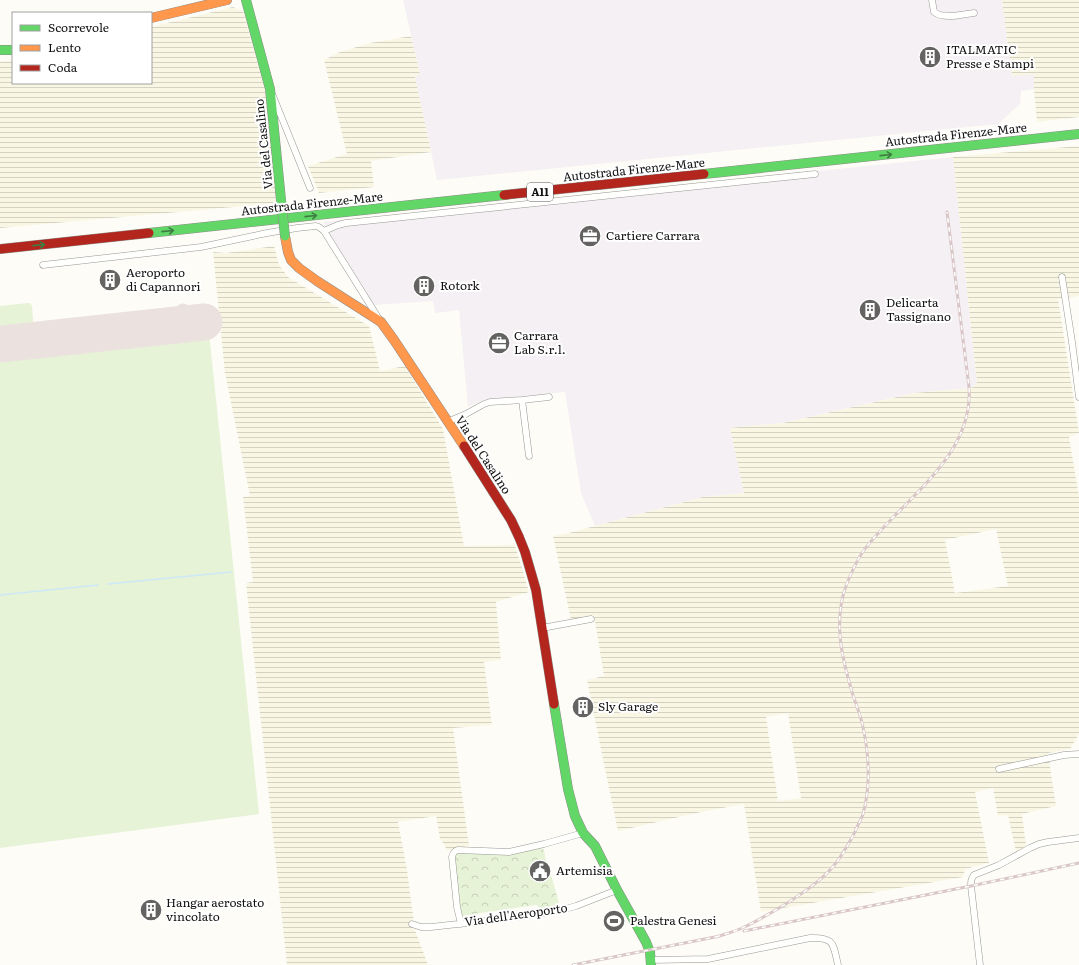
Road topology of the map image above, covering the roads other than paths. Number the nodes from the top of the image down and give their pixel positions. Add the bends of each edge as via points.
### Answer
1 (227, 0) edge
2 (246, 0) edge
3 (932, 0) edge
4 (974, 13) dead end
5 (152, 18) edge
6 (0, 50) edge
7 (12, 50) edge
8 (270, 89) junction
9 (1079, 127) edge
10 (1079, 134) edge
11 (815, 174) dead end
12 (310, 188) dead end
13 (324, 231) junction
14 (0, 241) edge
15 (0, 249) edge
16 (43, 265) dead end
17 (1062, 277) dead end
18 (381, 322) junction
19 (549, 397) dead end
20 (1079, 397) edge
21 (522, 400) junction
22 (447, 422) junction
23 (530, 456) dead end
24 (591, 619) dead end
25 (542, 628) junction
26 (1079, 754) edge
27 (999, 769) dead end
28 (583, 833) junction
29 (1079, 838) edge
30 (617, 890) junction
31 (412, 924) dead end
32 (461, 924) junction
33 (651, 962) edge
34 (838, 965) edge
35 (980, 965) edge

1 - 5 main road
2 - 8 main road, Via del Casalino
3 - 4 street via 933,10 940,16
6 - 7 main road
8 - 12 street
8 - 18 main road, Via del Casalino, bridge via 285,236 291,260 316,281
9 - 14 main road, Autostrada Firenze-Mare / A11
15 -> 10 main road, Autostrada Firenze-Mare / A11
11 - 13 street via 346,223
13 - 16 street via 316,226 298,228 205,246
13 - 18 street
17 - 20 street
18 - 22 main road, Via del Casalino
19 - 21 street
21 - 22 street via 487,403
21 - 23 street
22 - 25 main road, Via del Casalino via 515,528 530,567
24 - 25 street
25 - 28 main road, Via del Casalino via 568,789 575,816
26 - 27 street
28 - 30 main road, Via del Casalino via 595,846
28 - 32 street via 509,852 455,851 452,857
29 - 35 street via 1048,842 1030,848 974,875 971,886
30 - 32 street, Via dell'Aeroporto via 558,911
30 - 33 main road, Via del Casalino via 646,942
31 - 32 street, Via dell'Aeroporto via 421,927
33 - 34 street via 708,959 820,937 830,940 833,944

